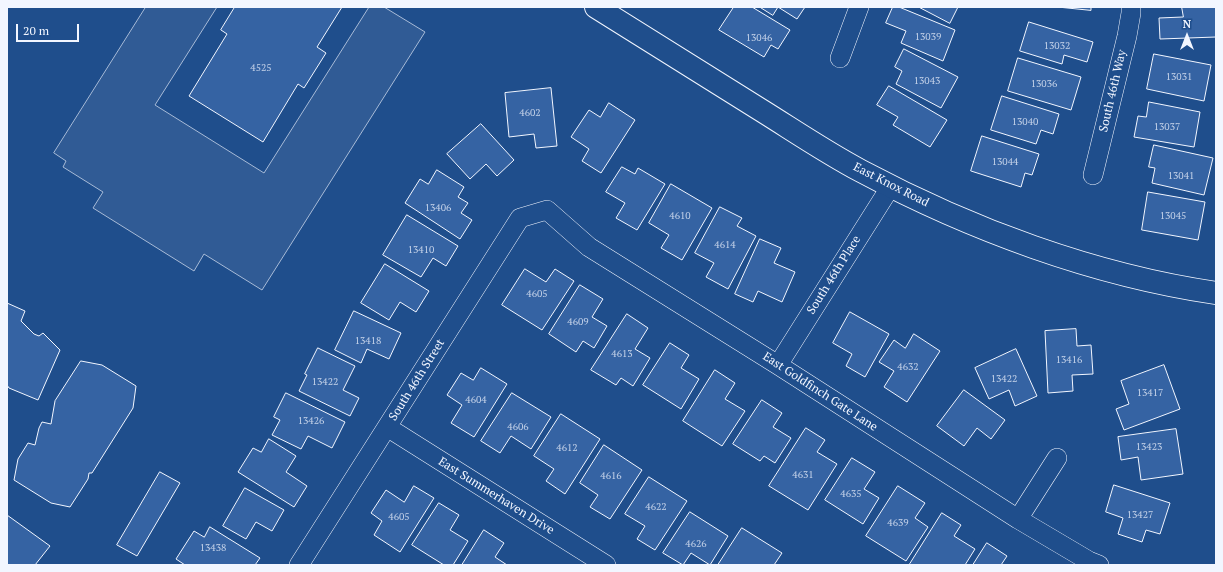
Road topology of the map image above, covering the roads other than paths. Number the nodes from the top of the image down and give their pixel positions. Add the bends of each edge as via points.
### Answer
1 (596, 7) edge
2 (859, 7) edge
3 (1131, 7) edge
4 (840, 58) dead end
5 (1093, 175) dead end
6 (891, 186) junction
7 (547, 210) joint
8 (1216, 293) edge
9 (778, 365) junction
10 (387, 427) junction
11 (1056, 458) dead end
12 (1018, 519) junction
13 (299, 565) edge
14 (606, 565) edge
15 (1099, 565) edge

1 - 6 street, East Knox Road via 803,136
2 - 4 street
3 - 5 street, South 46th Way via 1127,36
6 - 8 street, East Knox Road via 974,225 1022,244 1128,275
6 - 9 street, South 46th Place
7 - 9 street, East Goldfinch Gate Lane via 589,247
7 - 10 street, South 46th Street via 520,218
9 - 12 street, East Goldfinch Gate Lane
10 - 13 street, South 46th Street
10 - 14 street, East Summerhaven Drive
11 - 12 street
12 - 15 street, East Goldfinch Gate Lane

